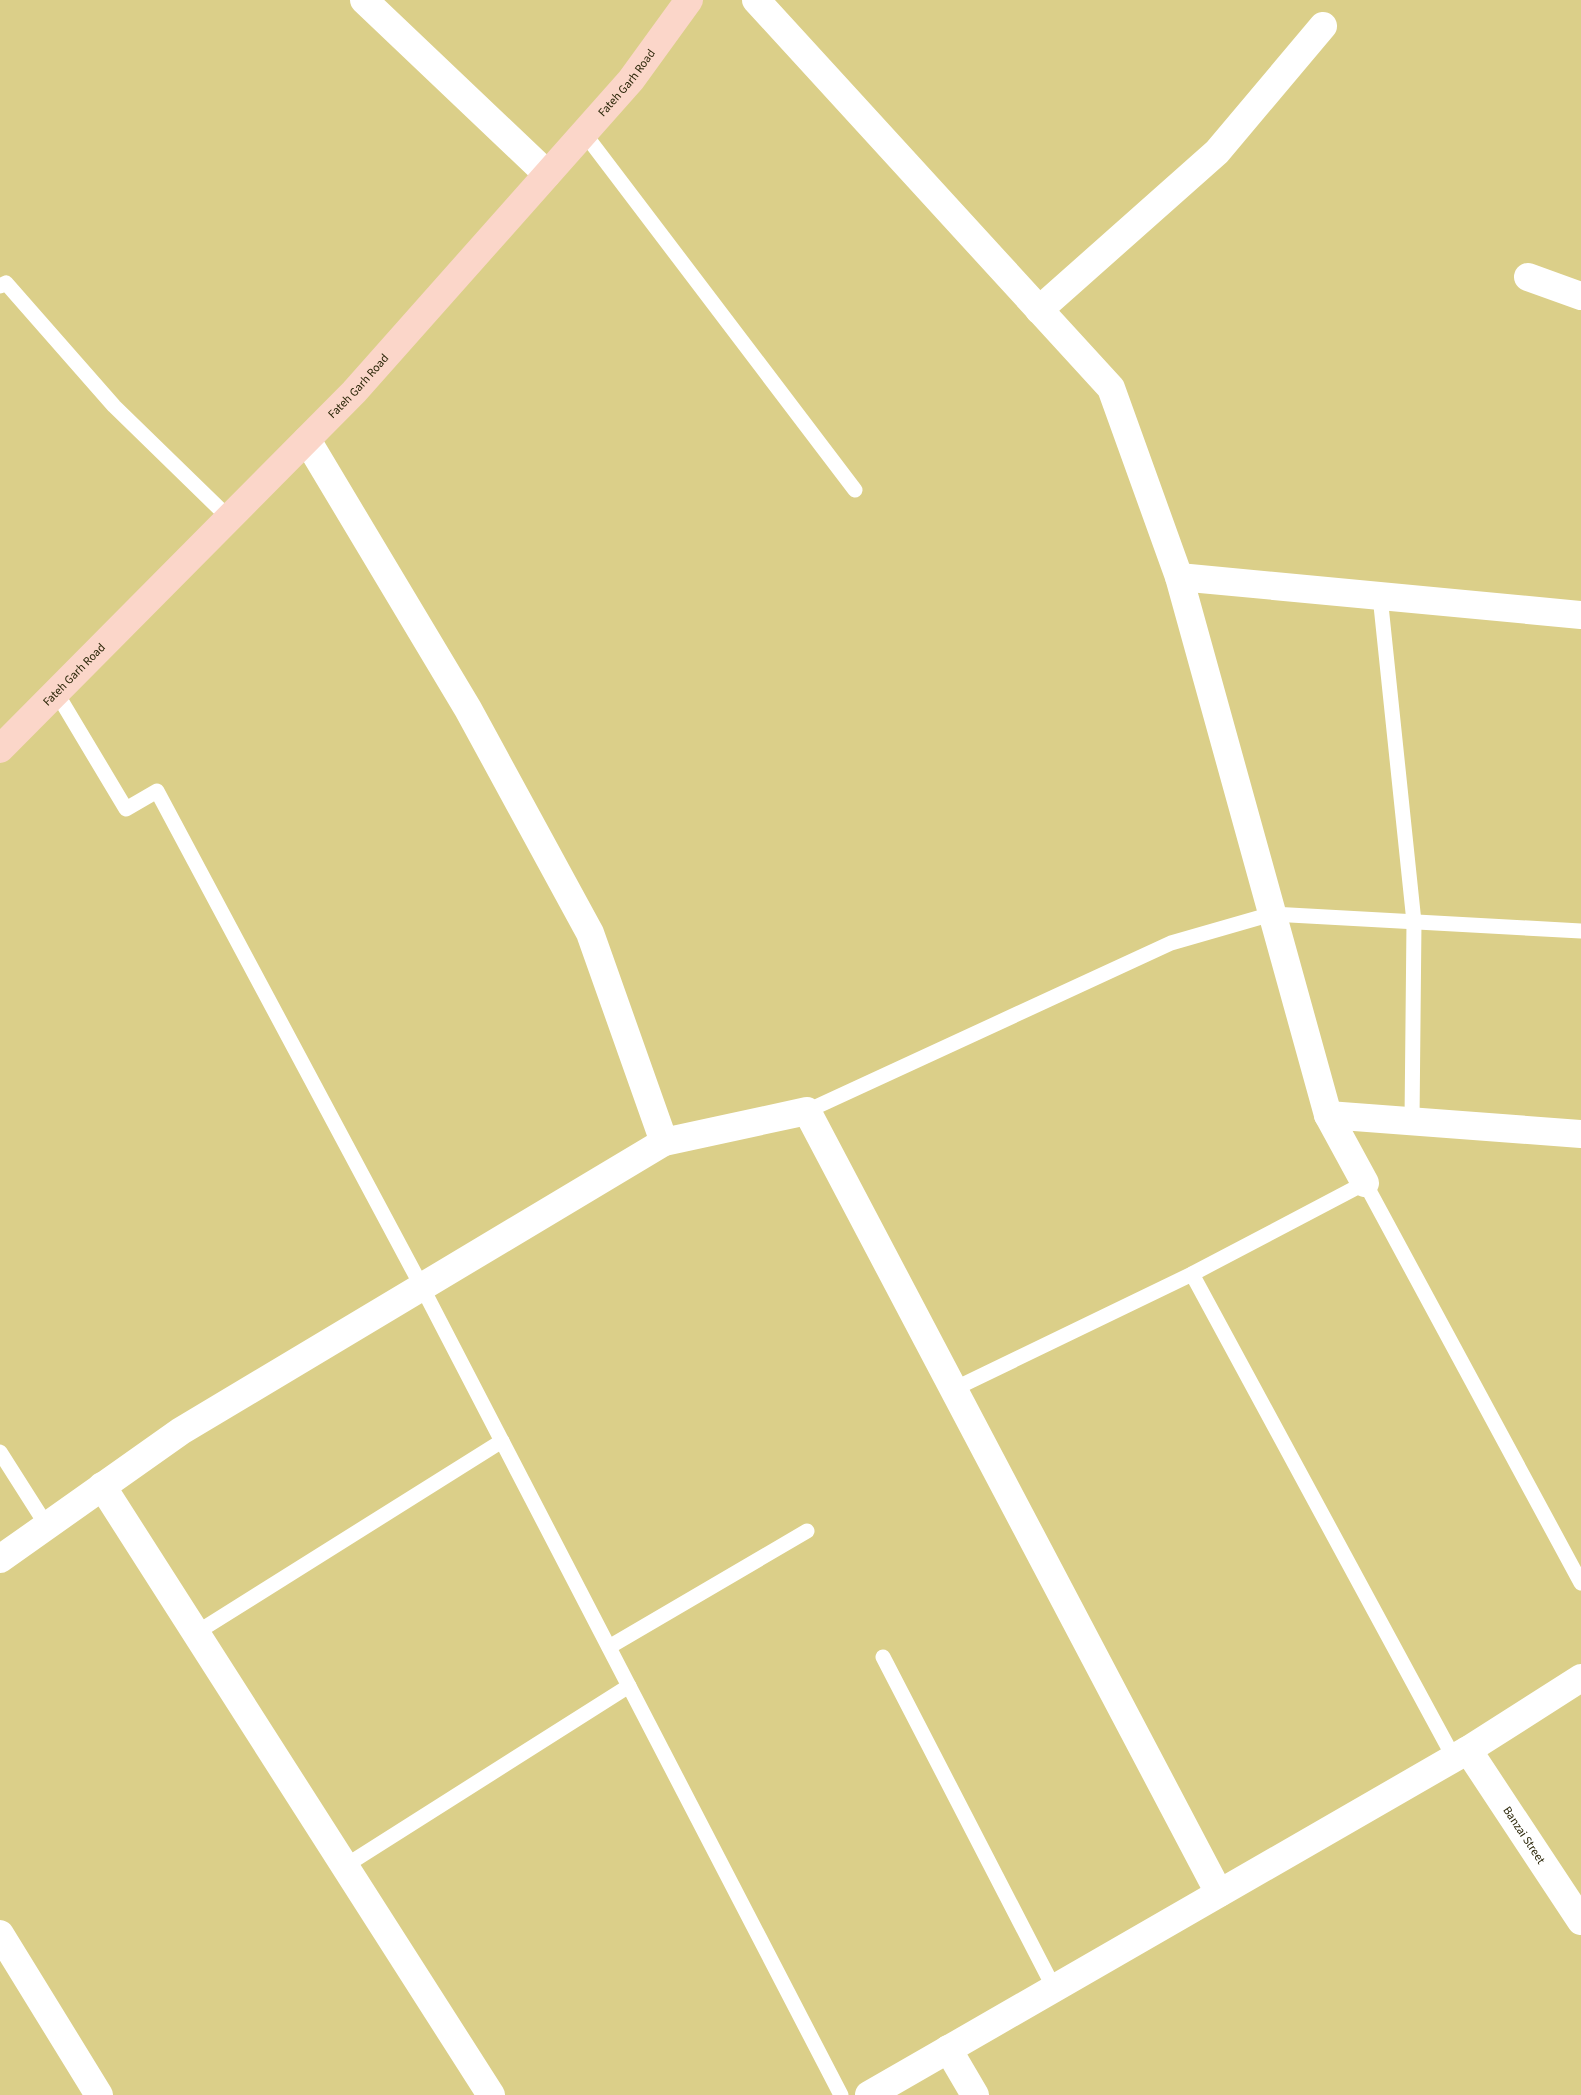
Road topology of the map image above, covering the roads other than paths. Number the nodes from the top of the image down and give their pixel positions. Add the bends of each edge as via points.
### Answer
1 (364, 0) edge
2 (689, 0) edge
3 (756, 0) edge
4 (1323, 26) dead end
5 (584, 132) junction
6 (546, 174) junction
7 (1528, 277) dead end
8 (0, 286) edge
9 (1581, 296) edge
10 (1039, 310) junction
11 (307, 440) junction
12 (855, 490) dead end
13 (229, 518) junction
14 (1178, 577) junction
15 (1380, 596) junction
16 (1581, 615) edge
17 (56, 692) junction
18 (0, 749) edge
19 (1272, 914) junction
20 (1414, 922) junction
21 (1581, 931) edge
22 (808, 1111) junction
23 (1328, 1115) junction
24 (1412, 1121) junction
25 (1581, 1134) edge
26 (664, 1142) junction
27 (1365, 1183) junction
28 (1192, 1274) junction
29 (422, 1287) junction
30 (954, 1390) junction
31 (502, 1441) junction
32 (0, 1452) edge
33 (102, 1486) junction
34 (47, 1526) junction
35 (807, 1531) dead end
36 (0, 1559) edge
37 (1581, 1583) edge
38 (196, 1633) junction
39 (609, 1647) junction
40 (883, 1657) dead end
41 (1581, 1678) edge
42 (629, 1686) junction
43 (1461, 1754) junction
44 (344, 1866) junction
45 (1219, 1893) junction
46 (1581, 1921) edge
47 (0, 1934) edge
48 (1054, 1988) junction
49 (948, 2049) junction
50 (98, 2095) edge
51 (491, 2095) edge
52 (841, 2095) edge
53 (869, 2095) edge
54 (975, 2095) edge

1 - 6 street
2 - 5 street, Fateh Garh Road via 630,80
3 - 10 street
4 - 10 street via 1217,152
5 - 6 street, Fateh Garh Road
5 - 12 lane
6 - 11 street, Fateh Garh Road
7 - 9 street
8 - 13 lane via 6,282 114,406
10 - 14 street via 1111,388
11 - 13 street, Fateh Garh Road
11 - 26 street via 468,709 590,933
13 - 17 street, Fateh Garh Road
14 - 15 street
14 - 19 street
15 - 16 street
15 - 20 lane
17 - 18 street, Fateh Garh Road
17 - 29 lane via 126,808 157,791
19 - 20 lane
19 - 22 lane via 1170,942
19 - 23 street
20 - 21 lane
20 - 24 lane
22 - 26 street
22 - 30 street
23 - 24 street
23 - 27 street
24 - 25 street
26 - 29 street
27 - 28 lane
27 - 37 lane
28 - 30 lane
28 - 43 lane
29 - 31 lane
29 - 33 street via 180,1431
30 - 45 street
31 - 38 lane
31 - 39 lane
32 - 34 lane
33 - 34 street
33 - 38 street
34 - 36 street
35 - 39 lane
38 - 44 street
39 - 42 lane
40 - 48 lane
41 - 43 street
42 - 44 lane
42 - 52 lane
43 - 45 street
43 - 46 street, Banzai Street
44 - 51 street
45 - 48 street
47 - 50 street
48 - 49 street
49 - 53 street
49 - 54 street

